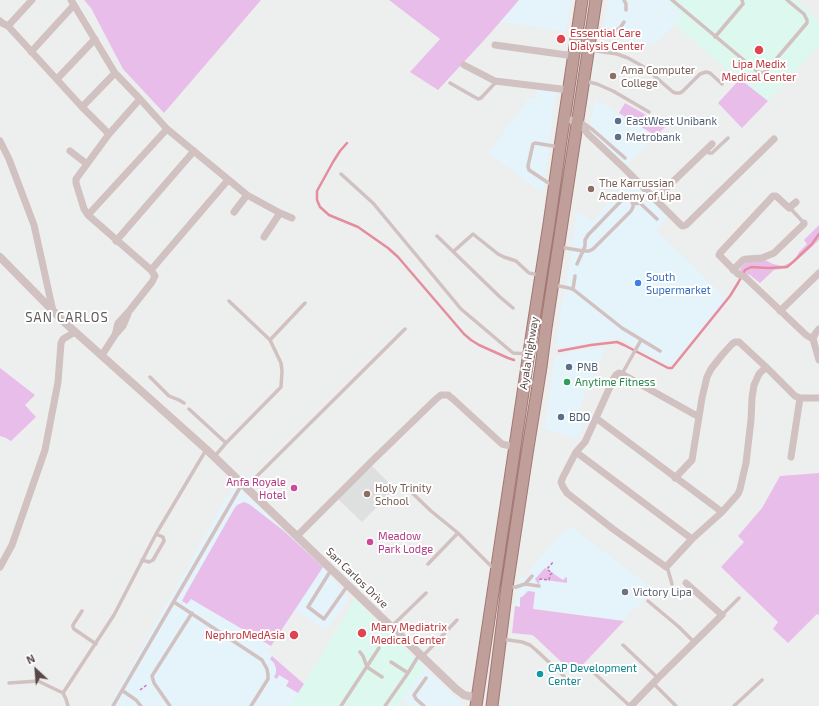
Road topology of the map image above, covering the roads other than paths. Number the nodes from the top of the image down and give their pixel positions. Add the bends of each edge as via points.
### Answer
1 (32, 0) edge
2 (582, 0) edge
3 (596, 0) edge
4 (624, 0) edge
5 (672, 0) edge
6 (742, 0) edge
7 (787, 0) edge
8 (72, 3) edge
9 (626, 10) dead end
10 (0, 21) edge
11 (624, 22) dead end
12 (8, 26) junction
13 (715, 37) junction
14 (95, 39) junction
15 (495, 45) dead end
16 (589, 46) junction
17 (31, 52) junction
18 (574, 56) junction
19 (464, 65) dead end
20 (115, 73) junction
21 (57, 79) junction
22 (584, 80) junction
23 (496, 82) junction
24 (450, 83) dead end
25 (722, 84) dead end
26 (569, 90) junction
27 (140, 99) junction
28 (82, 107) junction
29 (650, 112) dead end
30 (564, 119) junction
31 (577, 121) junction
32 (167, 129) junction
33 (109, 134) junction
34 (728, 138) dead end
35 (774, 140) dead end
36 (0, 141) edge
37 (712, 144) dead end
38 (560, 147) junction
39 (706, 150) junction
40 (70, 151) dead end
41 (194, 151) junction
42 (625, 158) dead end
43 (87, 164) junction
44 (341, 174) dead end
45 (228, 180) junction
46 (555, 186) junction
47 (246, 195) junction
48 (655, 199) junction
49 (796, 202) dead end
50 (633, 204) junction
51 (790, 208) junction
52 (234, 212) dead end
53 (280, 213) junction
54 (88, 215) junction
55 (292, 218) dead end
56 (657, 219) dead end
57 (804, 223) joint
58 (438, 236) dead end
59 (264, 237) dead end
60 (116, 241) junction
61 (559, 247) junction
62 (454, 251) junction
63 (583, 251) junction
64 (0, 257) edge
65 (577, 264) dead end
66 (151, 270) junction
67 (819, 273) edge
68 (739, 274) junction
69 (541, 276) junction
70 (575, 276) dead end
71 (553, 285) junction
72 (573, 289) junction
73 (229, 301) dead end
74 (305, 303) dead end
75 (513, 308) dead end
76 (53, 311) junction
77 (780, 311) junction
78 (819, 328) edge
79 (405, 329) dead end
80 (75, 332) junction
81 (813, 339) junction
82 (270, 340) junction
83 (641, 340) junction
84 (660, 351) dead end
85 (102, 355) junction
86 (528, 360) junction
87 (819, 360) edge
88 (766, 366) junction
89 (541, 367) junction
90 (622, 374) junction
91 (150, 376) dead end
92 (800, 398) junction
93 (819, 398) edge
94 (184, 403) dead end
95 (189, 409) dead end
96 (699, 417) junction
97 (596, 418) junction
98 (226, 443) junction
99 (514, 447) junction
100 (206, 449) junction
101 (576, 452) junction
102 (215, 457) junction
103 (791, 457) dead end
104 (675, 478) junction
105 (244, 485) junction
106 (404, 485) dead end
107 (722, 512) junction
108 (458, 533) junction
109 (156, 534) junction
110 (297, 536) junction
111 (692, 540) junction
112 (142, 560) junction
113 (428, 564) dead end
114 (0, 567) edge
115 (666, 567) junction
116 (332, 569) junction
117 (497, 571) junction
118 (532, 576) dead end
119 (686, 583) dead end
120 (348, 584) junction
121 (525, 584) junction
122 (672, 584) dead end
123 (539, 586) dead end
124 (507, 587) junction
125 (426, 593) dead end
126 (739, 598) dead end
127 (648, 601) dead end
128 (174, 602) junction
129 (82, 611) dead end
130 (192, 614) junction
131 (722, 615) junction
132 (457, 620) dead end
133 (391, 627) junction
134 (501, 639) junction
135 (694, 642) junction
136 (96, 644) junction
137 (623, 645) dead end
138 (379, 648) dead end
139 (360, 652) dead end
140 (421, 655) junction
141 (391, 662) dead end
142 (367, 667) junction
143 (593, 672) dead end
144 (408, 673) junction
145 (382, 677) dead end
146 (426, 678) dead end
147 (567, 679) dead end
148 (762, 680) dead end
149 (655, 681) junction
150 (9, 683) dead end
151 (123, 691) junction
152 (63, 693) junction
153 (476, 702) edge
154 (68, 706) edge
155 (113, 706) edge
156 (141, 706) edge
157 (170, 706) edge
158 (251, 706) edge
159 (341, 706) edge
160 (385, 706) edge
161 (424, 706) edge
162 (492, 706) edge
163 (631, 706) edge
164 (676, 706) edge
165 (734, 706) edge

1 - 12 street
2 - 18 highway, Ayala Highway
3 - 16 highway, Ayala Highway
4 - 9 lane
5 - 13 lane
6 - 13 lane via 743,4
7 - 13 lane via 804,14 807,23 764,72 758,72
8 - 14 street
8 - 17 street
10 - 12 street
11 - 16 lane via 616,30 597,30
12 - 17 street
14 - 20 street
14 - 21 street
15 - 18 street
16 - 22 highway, Ayala Highway
16 - 25 lane via 628,58 644,67 676,93 683,91 700,74 706,72
17 - 21 street
18 - 26 highway, Ayala Highway
19 - 23 street
20 - 27 street
20 - 28 street
21 - 28 street
22 - 29 lane via 613,91
22 - 31 highway, Ayala Highway
23 - 24 lane via 478,100
23 - 26 street
26 - 30 highway, Ayala Highway
27 - 32 street
27 - 33 street
28 - 33 street
30 - 31 street
30 - 38 highway, Ayala Highway
31 - 42 lane via 590,127
31 - 48 street
31 - 61 highway, Ayala Highway
32 - 41 street
32 - 54 street
33 - 43 street
34 - 39 lane via 712,154
35 - 48 street via 686,225 680,225
36 - 76 street via 34,225
37 - 39 street
38 - 46 highway, Ayala Highway
38 - 46 lane via 533,144 528,166 529,170
39 - 48 street
40 - 43 street
41 - 45 street
41 - 60 street
43 - 54 street via 76,179 76,183
44 - 86 lane via 373,202 461,309 513,353
45 - 47 street
45 - 66 street
46 - 69 highway, Ayala Highway
47 - 52 street
47 - 53 street
49 - 51 street
50 - 56 lane via 640,203
50 - 63 lane via 631,211 593,249
50 - 63 lane via 629,198 622,200 586,238
51 - 57 lane
51 - 68 street via 773,196 720,253 720,257
53 - 55 street
53 - 59 street
54 - 60 street
57 - 68 street via 774,253 762,258 744,260
58 - 62 lane
60 - 66 street
61 - 63 lane
61 - 71 highway, Ayala Highway
62 - 69 lane via 473,234 498,254 518,262 529,273
62 - 75 lane
63 - 65 lane
64 - 76 street, San Carlos Drive
66 - 85 street via 155,276 154,280 130,310 123,326
67 - 77 street
68 - 77 street
69 - 86 highway, Ayala Highway
70 - 72 lane
71 - 72 lane
71 - 89 highway, Ayala Highway
72 - 83 lane
73 - 82 lane
74 - 82 lane
76 - 80 street, San Carlos Drive
77 - 81 street
78 - 81 street
79 - 105 lane
80 - 85 street, San Carlos Drive
80 - 114 street via 61,343 58,382 45,450 12,545
81 - 87 street
82 - 98 lane via 281,363 281,387
83 - 84 lane
83 - 90 lane
85 - 100 street, San Carlos Drive
86 - 89 highway
86 - 99 highway, Ayala Highway
88 - 92 street via 792,394
88 - 96 street via 739,342 732,344 707,377
88 - 107 street via 754,385 746,464 740,489
89 - 124 highway, Ayala Highway
90 - 96 street
90 - 97 street via 619,373 614,378
91 - 94 lane via 170,396
92 - 93 street
92 - 103 street
95 - 98 lane
96 - 104 street via 692,460
97 - 101 street via 585,442
97 - 104 street
98 - 102 lane
99 - 110 street via 502,444 453,399 448,395 441,395
99 - 117 highway, Ayala Highway
100 - 102 street, San Carlos Drive
100 - 109 lane
101 - 111 street
101 - 115 street via 563,477 562,485 565,490
102 - 105 street, San Carlos Drive
104 - 107 street
105 - 110 street, San Carlos Drive
105 - 128 lane
106 - 108 lane
107 - 111 street
108 - 113 lane
108 - 117 lane
109 - 112 lane
109 - 112 lane via 164,541 153,560
110 - 116 street, San Carlos Drive
111 - 115 street
112 - 136 lane
115 - 122 lane
116 - 120 street, San Carlos Drive
116 - 120 lane via 308,607 324,619
117 - 153 highway, Ayala Highway
118 - 121 lane
119 - 131 street
120 - 133 street, San Carlos Drive
121 - 123 lane
121 - 124 lane
124 - 134 highway, Ayala Highway
125 - 133 lane
126 - 131 lane
127 - 135 lane
128 - 130 lane
128 - 151 lane
129 - 136 lane via 73,628
130 - 157 lane via 152,677
130 - 158 lane via 260,658 265,664 268,679
131 - 135 street
132 - 140 lane
133 - 140 street, San Carlos Drive
134 - 147 lane via 530,645
134 - 162 highway, Ayala Highway
135 - 149 street
136 - 152 lane
137 - 149 lane
138 - 142 lane
139 - 142 lane
140 - 144 lane
140 - 153 street, San Carlos Drive via 458,691
141 - 144 lane
142 - 145 lane
142 - 159 lane
143 - 163 lane
144 - 160 lane
146 - 161 lane via 414,695
148 - 165 lane
149 - 163 street
149 - 164 lane
150 - 152 lane via 38,681
151 - 155 lane
151 - 156 lane
152 - 154 lane

